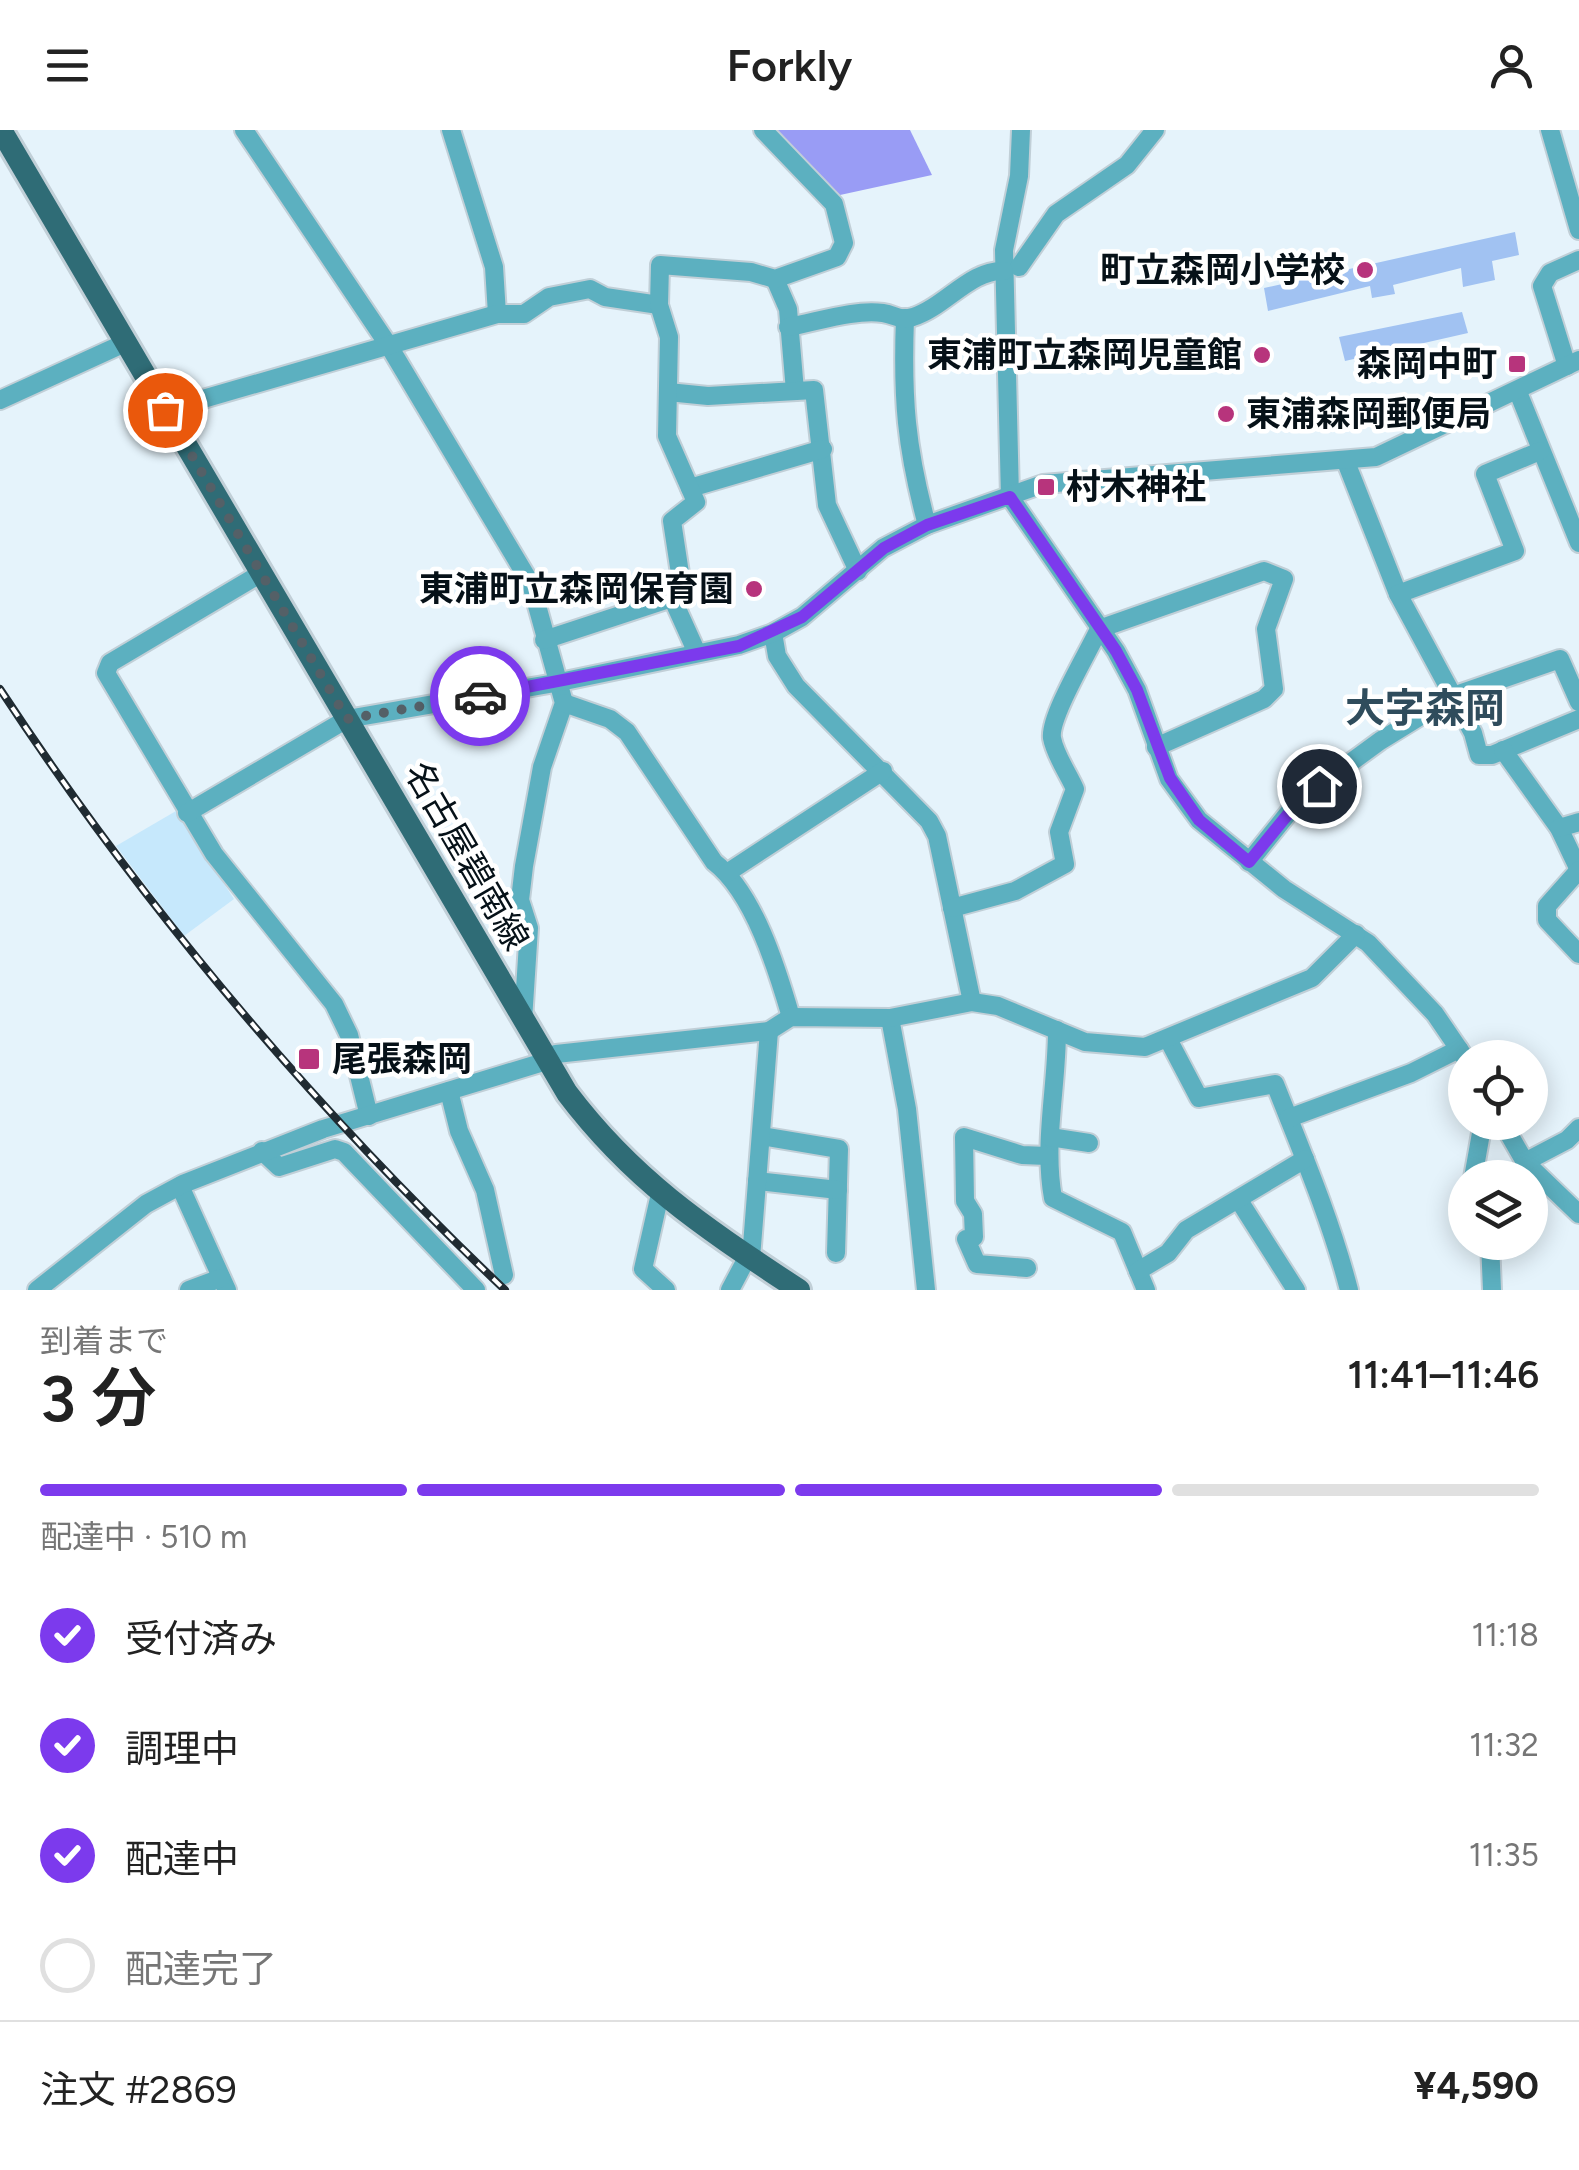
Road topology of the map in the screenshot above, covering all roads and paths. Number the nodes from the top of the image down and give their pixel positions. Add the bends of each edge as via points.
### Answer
1 (1, 130) edge
2 (244, 130) edge
3 (452, 130) edge
4 (763, 130) edge
5 (1021, 130) edge
6 (1156, 130) edge
7 (1550, 130) edge
8 (1579, 230) edge
9 (1579, 260) edge
10 (1011, 269) junction
11 (775, 279) junction
12 (659, 304) junction
13 (498, 314) junction
14 (905, 318) junction
15 (788, 327) junction
16 (127, 342) junction
17 (389, 346) junction
18 (1573, 362) edge
19 (795, 391) junction
20 (668, 392) junction
21 (1518, 392) junction
22 (0, 400) edge
23 (165, 410) junction
24 (823, 449) junction
25 (1540, 451) junction
26 (1346, 462) junction
27 (690, 488) junction
28 (1010, 497) junction
29 (1571, 508) edge
30 (927, 525) junction
31 (1579, 543) edge
32 (858, 571) junction
33 (260, 574) junction
34 (1398, 594) junction
35 (676, 597) junction
36 (1099, 629) junction
37 (773, 634) junction
38 (544, 640) junction
39 (697, 654) junction
40 (555, 683) junction
41 (1453, 696) junction
42 (564, 702) junction
43 (1579, 702) edge
44 (347, 719) junction
45 (1579, 719) edge
46 (1156, 746) junction
47 (1502, 750) junction
48 (883, 771) junction
49 (188, 813) junction
50 (1579, 822) edge
51 (1560, 828) junction
52 (1249, 862) junction
53 (1579, 870) edge
54 (727, 873) junction
55 (952, 908) junction
56 (1356, 934) junction
57 (1579, 954) edge
58 (972, 1002) junction
59 (791, 1017) junction
60 (890, 1018) junction
61 (522, 1020) junction
62 (1057, 1030) junction
63 (769, 1031) junction
64 (1168, 1039) junction
65 (1453, 1040) edge
66 (1448, 1059) edge
67 (546, 1061) junction
68 (448, 1091) junction
69 (369, 1116) junction
70 (1289, 1118) junction
71 (1579, 1128) edge
72 (761, 1136) junction
73 (1089, 1143) dead end
74 (1048, 1146) junction
75 (262, 1152) junction
76 (1305, 1159) junction
77 (1529, 1160) edge
78 (757, 1181) junction
79 (1548, 1184) edge
80 (180, 1186) junction
81 (838, 1190) junction
82 (660, 1194) junction
83 (1240, 1202) junction
84 (1579, 1214) edge
85 (836, 1253) dead end
86 (749, 1257) junction
87 (1491, 1260) edge
88 (1027, 1268) dead end
89 (1138, 1271) junction
90 (504, 1275) dead end
91 (56, 1284) edge
92 (224, 1284) edge
93 (37, 1290) edge
94 (190, 1290) edge
95 (476, 1290) edge
96 (666, 1290) edge
97 (730, 1290) edge
98 (800, 1290) edge
99 (926, 1290) edge
100 (1146, 1290) edge
101 (1296, 1290) edge
102 (1349, 1290) edge
103 (1492, 1290) edge

1 - 16 main road, 名古屋碧南線
2 - 17 street
3 - 13 street via 494,268
4 - 11 street via 813,178 843,226 836,257
5 - 10 street
6 - 10 street via 1127,164 1056,214
7 - 8 street
9 - 18 street via 1550,272 1542,286
10 - 14 street via 991,270 937,308
10 - 28 street
11 - 12 street via 660,265
11 - 15 street
12 - 13 street via 590,289 549,296 524,314
12 - 20 street via 669,337
13 - 17 street
14 - 15 street via 882,313
14 - 30 street via 902,400 908,456
15 - 19 street
16 - 22 street
16 - 23 main road, 名古屋碧南線
17 - 23 street
17 - 38 street via 518,557
18 - 21 street
19 - 20 street
19 - 24 street via 814,390
20 - 27 street via 667,436
21 - 25 street
21 - 26 street via 1376,457
23 - 33 main road, 名古屋碧南線
24 - 27 street
24 - 32 street via 826,505
25 - 29 street
25 - 34 street via 1485,474 1515,551
26 - 28 street via 1076,479
26 - 34 street
27 - 35 street via 696,502 672,521 681,580
28 - 30 street
28 - 36 street
29 - 31 street
30 - 32 street
32 - 37 street
33 - 44 main road, 名古屋碧南線
33 - 49 street via 110,663 106,673
34 - 41 street
35 - 38 street
35 - 39 street
36 - 46 street via 1137,690
36 - 46 street via 1264,572 1284,579 1266,629 1274,689 1264,700
36 - 55 street via 1052,725 1052,741 1076,789 1059,832 1065,864 1016,891
37 - 39 street
37 - 48 street via 777,656 796,686
38 - 40 street
39 - 40 street
40 - 42 street
40 - 44 street
41 - 43 street via 1560,658
41 - 47 street via 1479,755
41 - 52 street via 1298,802
42 - 54 street via 610,718 627,732
42 - 61 street via 542,767 524,866 520,900 529,928
44 - 49 street
44 - 61 main road, 名古屋碧南線
45 - 47 street
46 - 52 street via 1199,820
47 - 51 street
48 - 54 street
48 - 55 street via 937,836
49 - 69 street via 334,1004 349,1035
50 - 51 street
51 - 53 street
52 - 56 street
53 - 57 street via 1548,906 1547,920
54 - 59 street via 775,961
55 - 58 street
56 - 64 street via 1312,978
56 - 65 street
58 - 60 street
58 - 62 street
59 - 60 street
59 - 63 street
60 - 99 street
61 - 67 main road, 名古屋碧南線
62 - 64 street via 1105,1044 1145,1046
62 - 74 street via 1058,1090
63 - 67 street via 556,1054
63 - 72 street
64 - 70 street via 1199,1098 1275,1084
66 - 70 street
67 - 68 street
67 - 82 main road, 名古屋碧南線 via 602,1140
68 - 69 street
68 - 90 street via 486,1190
69 - 75 street
70 - 76 street
71 - 77 street
72 - 78 street
72 - 81 street via 839,1149
73 - 74 street
74 - 88 street via 1022,1155 964,1137 965,1201 974,1237 966,1239 977,1264
74 - 89 street via 1053,1198 1116,1227
75 - 80 street
75 - 95 street via 279,1168 335,1149 344,1152
76 - 83 street
76 - 102 street
78 - 81 street
78 - 86 street
79 - 84 street
80 - 91 street via 146,1204
80 - 92 street
81 - 85 street
82 - 86 main road, 名古屋碧南線
82 - 96 street via 643,1269
83 - 89 street via 1186,1230 1168,1254
83 - 101 street
86 - 97 street
86 - 98 main road, 名古屋碧南線
87 - 103 street
89 - 100 street
91 - 93 street
92 - 94 street

